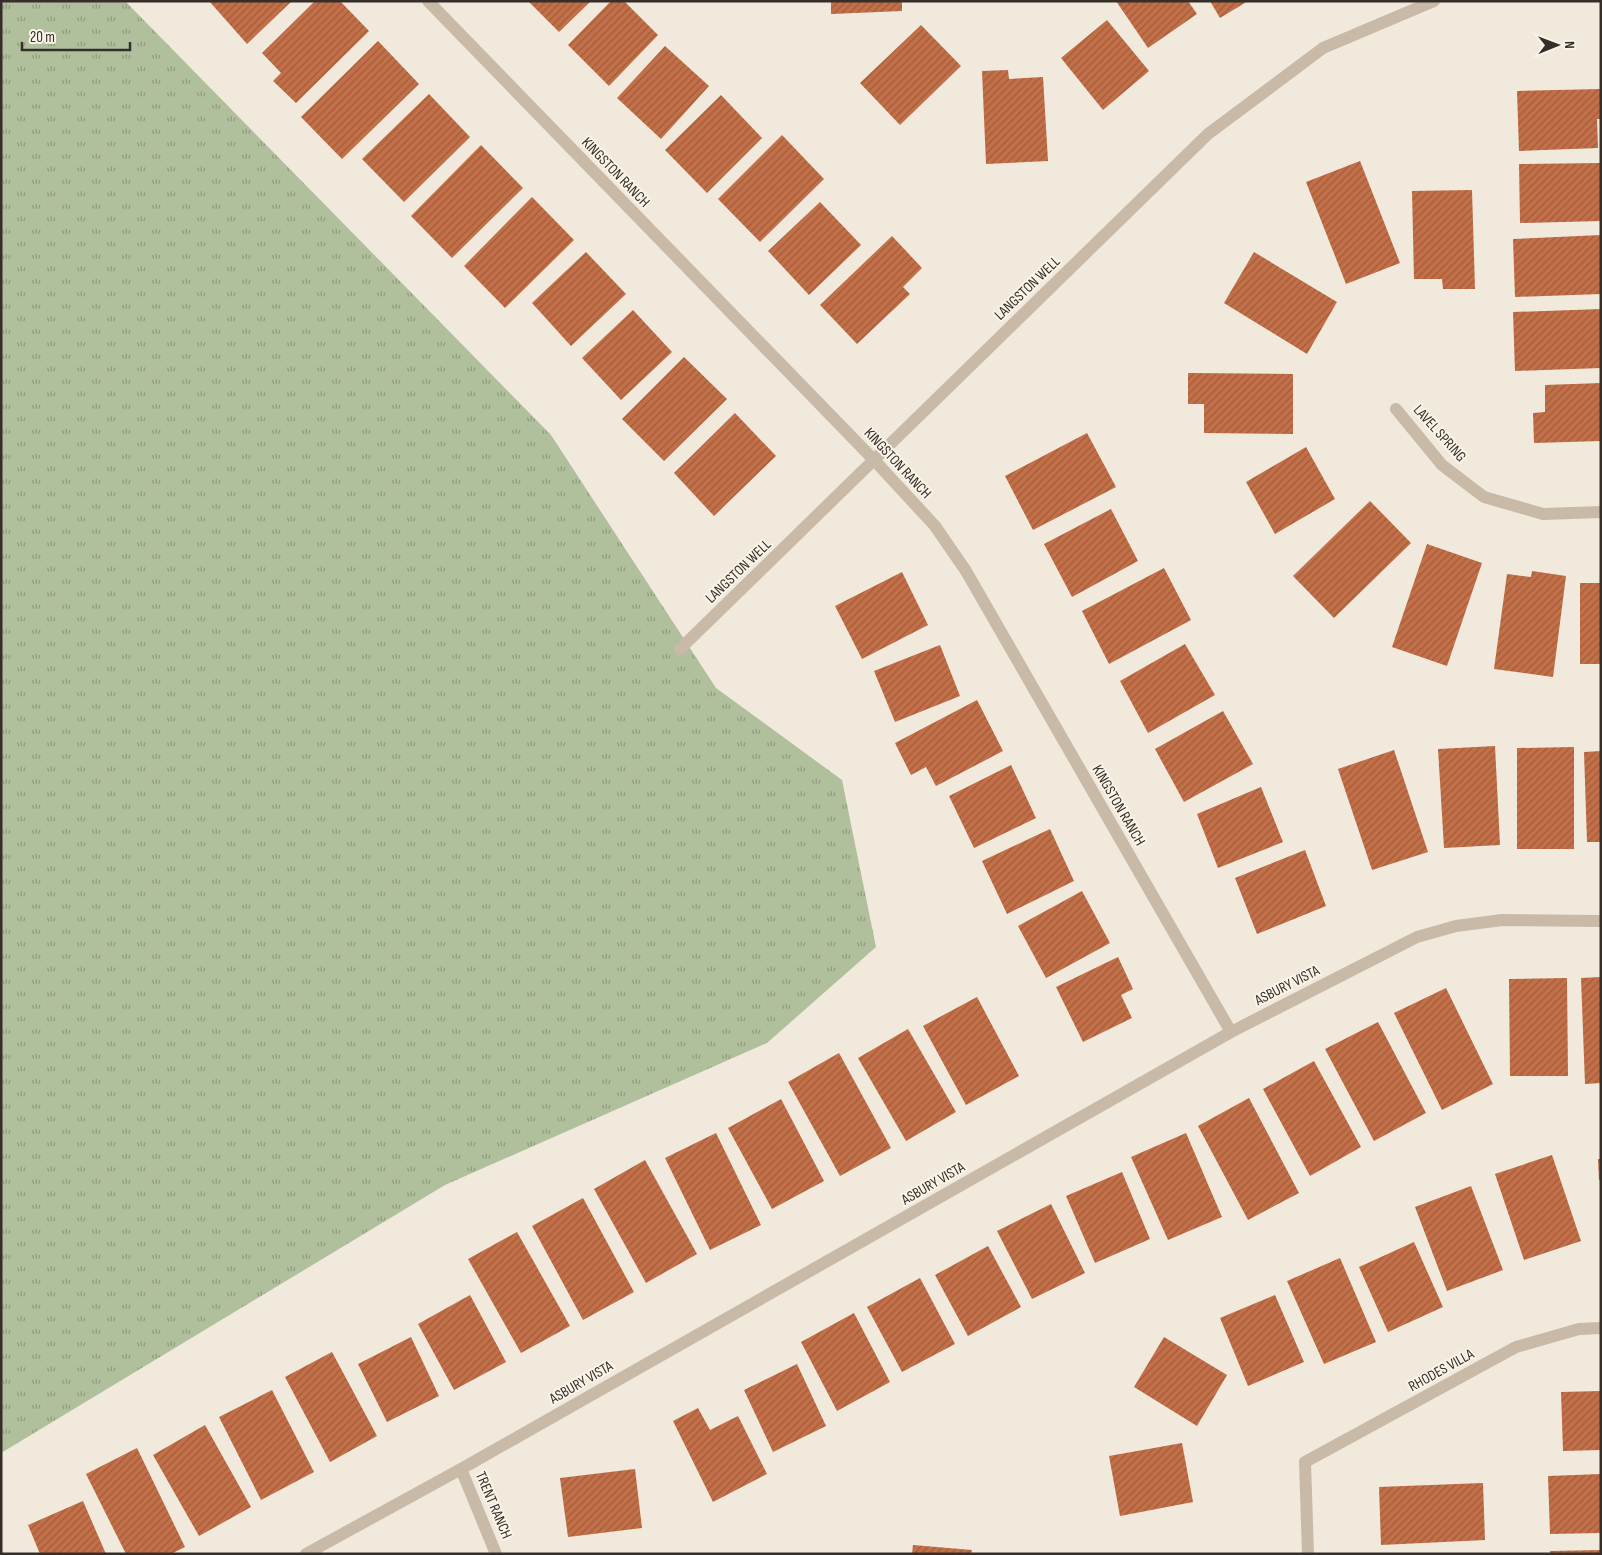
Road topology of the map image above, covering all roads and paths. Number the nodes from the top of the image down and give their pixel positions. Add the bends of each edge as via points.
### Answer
1 (428, 1) edge
2 (1434, 1) edge
3 (1396, 408) dead end
4 (875, 461) junction
5 (1601, 512) edge
6 (680, 649) dead end
7 (1601, 921) edge
8 (1231, 1032) junction
9 (1601, 1328) edge
10 (461, 1469) junction
11 (306, 1554) edge
12 (496, 1554) edge
13 (1308, 1554) edge

1 - 4 street, KINGSTON RANCH
2 - 4 street, LANGSTON WELL via 1323,48 1208,134
3 - 5 street, LAVEL SPRING via 1442,465 1484,497 1543,514
4 - 6 street, LANGSTON WELL
4 - 8 street, KINGSTON RANCH via 935,526 966,571
7 - 8 street, ASBURY VISTA via 1502,920 1456,926 1417,937
8 - 10 street, ASBURY VISTA
9 - 13 street, RHODES VILLA via 1580,1329 1516,1348 1305,1462
10 - 11 street, ASBURY VISTA
10 - 12 street, TRENT RANCH

